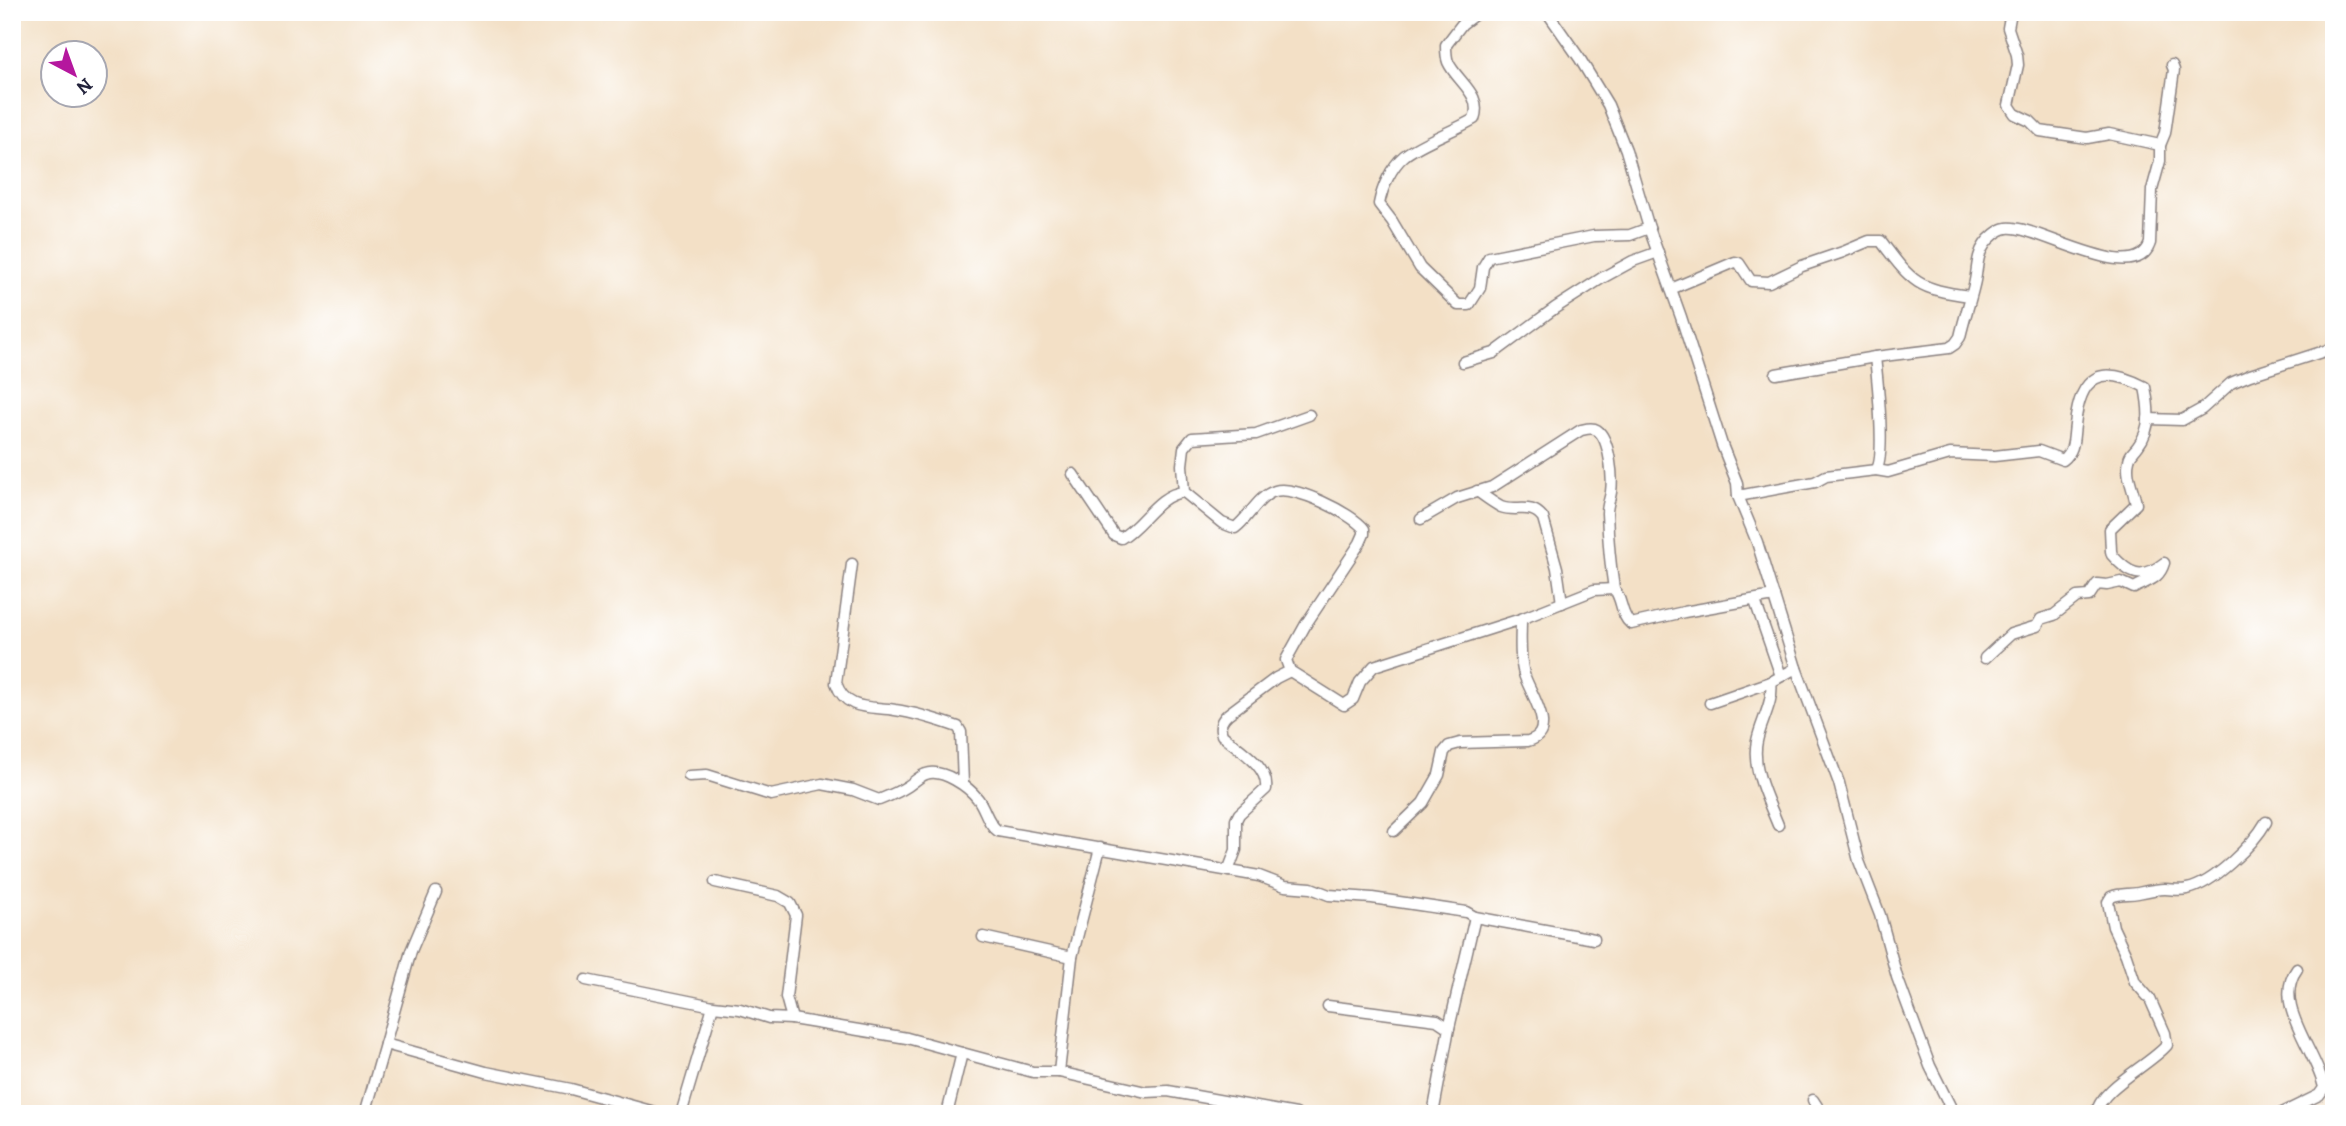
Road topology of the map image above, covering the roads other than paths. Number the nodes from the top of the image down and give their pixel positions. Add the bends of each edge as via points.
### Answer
1 (1478, 12) edge
2 (1547, 12) edge
3 (2011, 12) edge
4 (2172, 65) dead end
5 (2160, 145) junction
6 (1649, 228) junction
7 (1658, 252) junction
8 (1671, 289) junction
9 (1970, 296) junction
10 (2334, 348) edge
11 (1875, 357) junction
12 (1463, 362) dead end
13 (1776, 374) dead end
14 (1309, 415) dead end
15 (2148, 419) junction
16 (1876, 470) junction
17 (1073, 474) dead end
18 (1477, 491) junction
19 (1184, 492) junction
20 (1738, 496) junction
21 (1421, 519) dead end
22 (852, 564) dead end
23 (1614, 589) junction
24 (1774, 596) junction
25 (1755, 601) junction
26 (1562, 603) junction
27 (1521, 619) junction
28 (1985, 658) dead end
29 (1796, 668) junction
30 (1290, 671) junction
31 (1776, 679) junction
32 (1710, 703) dead end
33 (689, 776) dead end
34 (963, 784) junction
35 (2266, 822) dead end
36 (1778, 825) dead end
37 (1394, 831) dead end
38 (1100, 848) junction
39 (1228, 871) junction
40 (715, 882) dead end
41 (436, 892) dead end
42 (1475, 917) junction
43 (983, 937) dead end
44 (1594, 939) dead end
45 (1072, 957) junction
46 (2297, 969) dead end
47 (586, 980) dead end
48 (713, 1006) junction
49 (1328, 1006) dead end
50 (792, 1019) junction
51 (1449, 1028) junction
52 (386, 1044) junction
53 (962, 1053) junction
54 (1059, 1072) junction
55 (1813, 1100) dead end
56 (656, 1113) edge
57 (365, 1114) edge
58 (681, 1114) edge
59 (947, 1114) edge
60 (1296, 1114) edge
61 (1433, 1114) edge
62 (1822, 1114) edge
63 (1954, 1114) edge
64 (2096, 1114) edge
65 (2280, 1114) edge

1 - 6 street via 1446,45 1447,61 1471,92 1477,110 1474,119 1404,156 1381,191 1378,204 1420,268 1458,305 1469,304 1480,288 1489,257
2 - 6 street via 1608,105
3 - 5 street via 2008,28 2018,65 2009,105 2015,114 2040,131 2087,138 2109,134
4 - 5 street
5 - 9 street via 2150,243 2144,254 2130,260 2084,252 2025,229 2008,228 1985,243
6 - 7 street
7 - 8 street
7 - 12 street via 1602,278 1494,353
8 - 9 street via 1735,262 1751,281 1769,282 1875,240 1914,281 1926,288
8 - 20 street
9 - 11 street via 1960,337 1949,348
10 - 15 street via 2231,383 2202,410 2182,420
11 - 13 street
11 - 16 street via 1881,450
14 - 19 street via 1256,434 1192,438 1184,448
15 - 16 street via 2145,387 2115,374 2103,375 2082,392 2073,447 2063,460 2039,451 1951,454 1888,472
15 - 28 street via 2128,463 2136,504 2110,529 2110,539 2112,555 2128,572 2143,573 2164,563 2161,573 2134,588 2121,582 2097,584 2089,596 2077,597 2037,626 2011,634
16 - 20 street
17 - 19 street via 1121,538 1164,500
18 - 21 street
18 - 23 street via 1581,430 1597,430 1610,458 1607,508
18 - 26 street via 1502,507 1530,508 1543,518
19 - 30 street via 1235,528 1273,491 1287,489 1349,516 1364,529 1360,543 1292,647 1286,660
20 - 24 street
22 - 34 street via 838,690 851,704 863,708 895,710 958,727
23 - 25 street via 1631,624
23 - 26 street via 1594,590
24 - 25 street
24 - 29 street
25 - 31 street
26 - 27 street
27 - 30 street via 1374,666 1345,705
27 - 37 street via 1524,676 1541,713 1539,733 1528,741 1450,746 1423,803
29 - 31 street
29 - 63 street via 1835,771 1912,1024
30 - 39 street via 1223,719 1220,728 1222,735 1258,766 1267,782 1266,789 1236,820 1236,850
31 - 32 street
31 - 36 street via 1757,743 1756,764
33 - 34 street via 707,775 771,794 822,784 879,800 927,774 938,772
34 - 38 street via 998,831
35 - 64 street via 2223,870 2193,887 2121,893 2108,902 2135,982 2150,999 2167,1045 2106,1097
38 - 39 street
38 - 45 street
39 - 42 street via 1329,895 1466,912
40 - 50 street via 778,896 790,903 796,915 786,997
41 - 52 street via 411,951
42 - 44 street
42 - 51 street
43 - 45 street
45 - 54 street
46 - 65 street via 2290,983 2290,1002 2324,1088 2319,1096
47 - 48 street
48 - 50 street
48 - 58 street
49 - 51 street via 1437,1020
50 - 53 street via 907,1038
51 - 61 street
52 - 56 street
52 - 57 street
53 - 54 street via 1033,1072
53 - 59 street
54 - 60 street via 1146,1092 1168,1091
55 - 62 street

